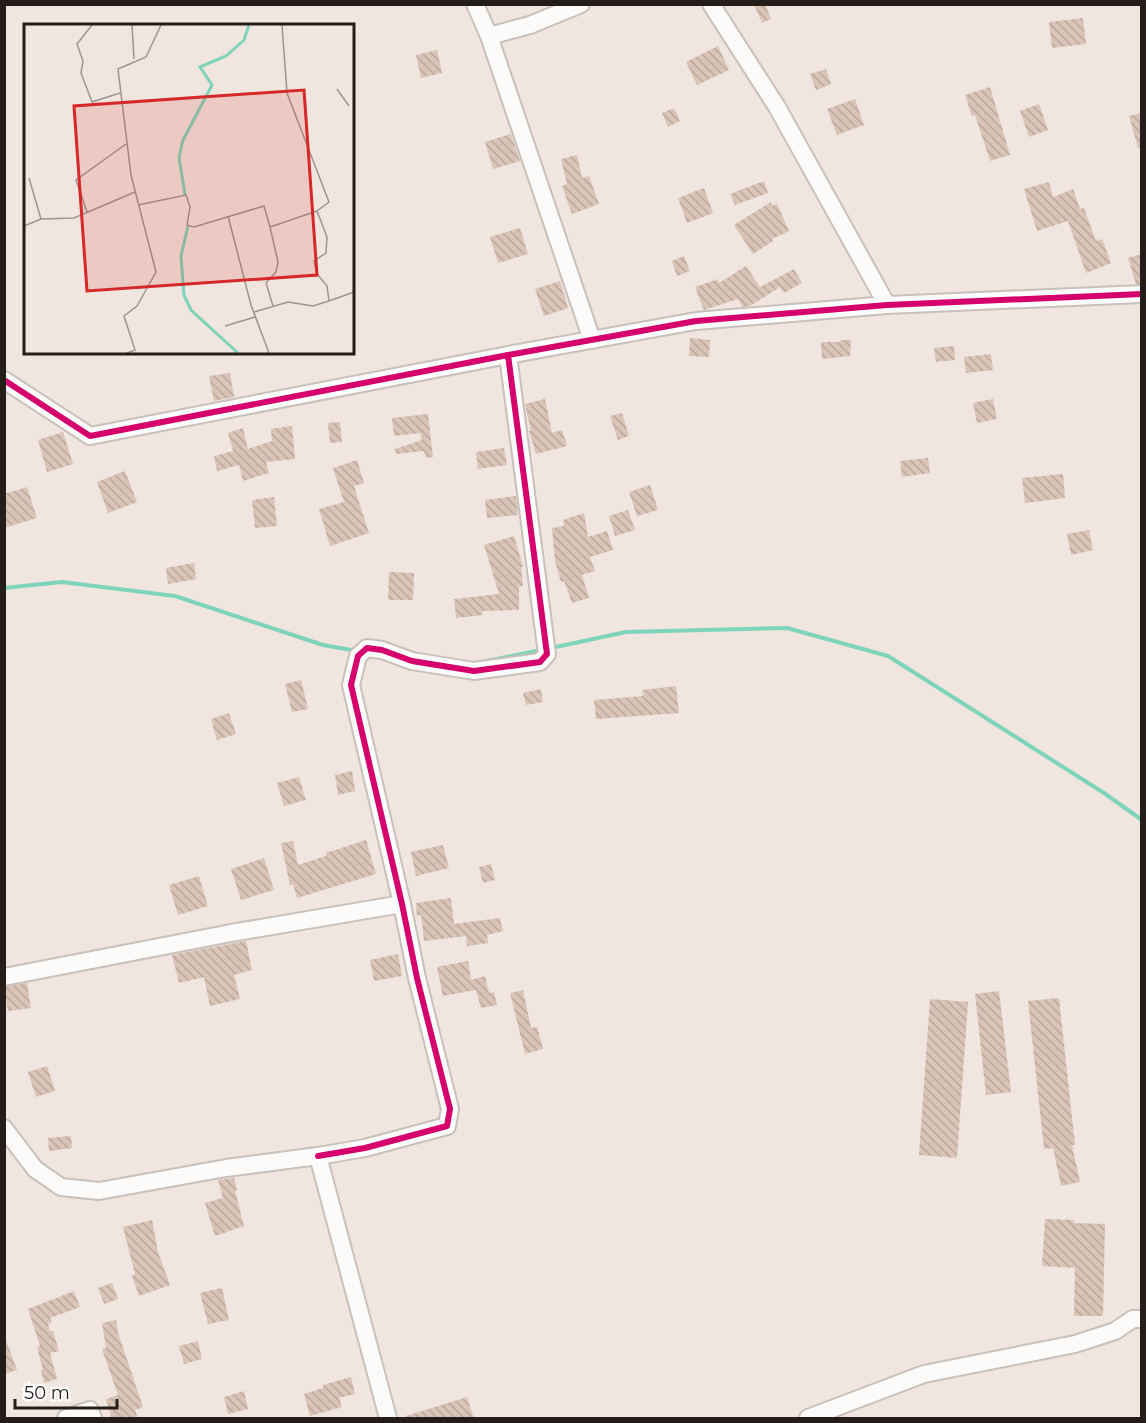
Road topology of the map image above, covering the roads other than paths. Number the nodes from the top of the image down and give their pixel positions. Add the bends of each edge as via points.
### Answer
1 (475, 4) edge
2 (581, 4) edge
3 (711, 4) edge
4 (489, 36) junction
5 (1142, 294) edge
6 (887, 305) junction
7 (592, 340) junction
8 (508, 355) junction
9 (4, 380) edge
10 (402, 904) junction
11 (4, 977) edge
12 (4, 1128) edge
13 (318, 1156) junction
14 (1142, 1319) edge
15 (66, 1419) edge
16 (93, 1419) edge
17 (388, 1419) edge
18 (808, 1419) edge

1 - 4 street
2 - 4 street via 530,25
3 - 6 street via 777,107
4 - 7 street
5 - 6 street
6 - 7 street via 696,321
7 - 8 street
8 - 9 street via 90,436
8 - 10 street via 547,647 540,662 474,672 367,648 358,656 351,685
10 - 11 street
10 - 13 street via 450,1109 447,1126
12 - 13 street via 35,1169 62,1187 99,1191
13 - 17 street
14 - 18 street via 1133,1319 1115,1331 1075,1344 924,1374
15 - 16 street via 90,1410

